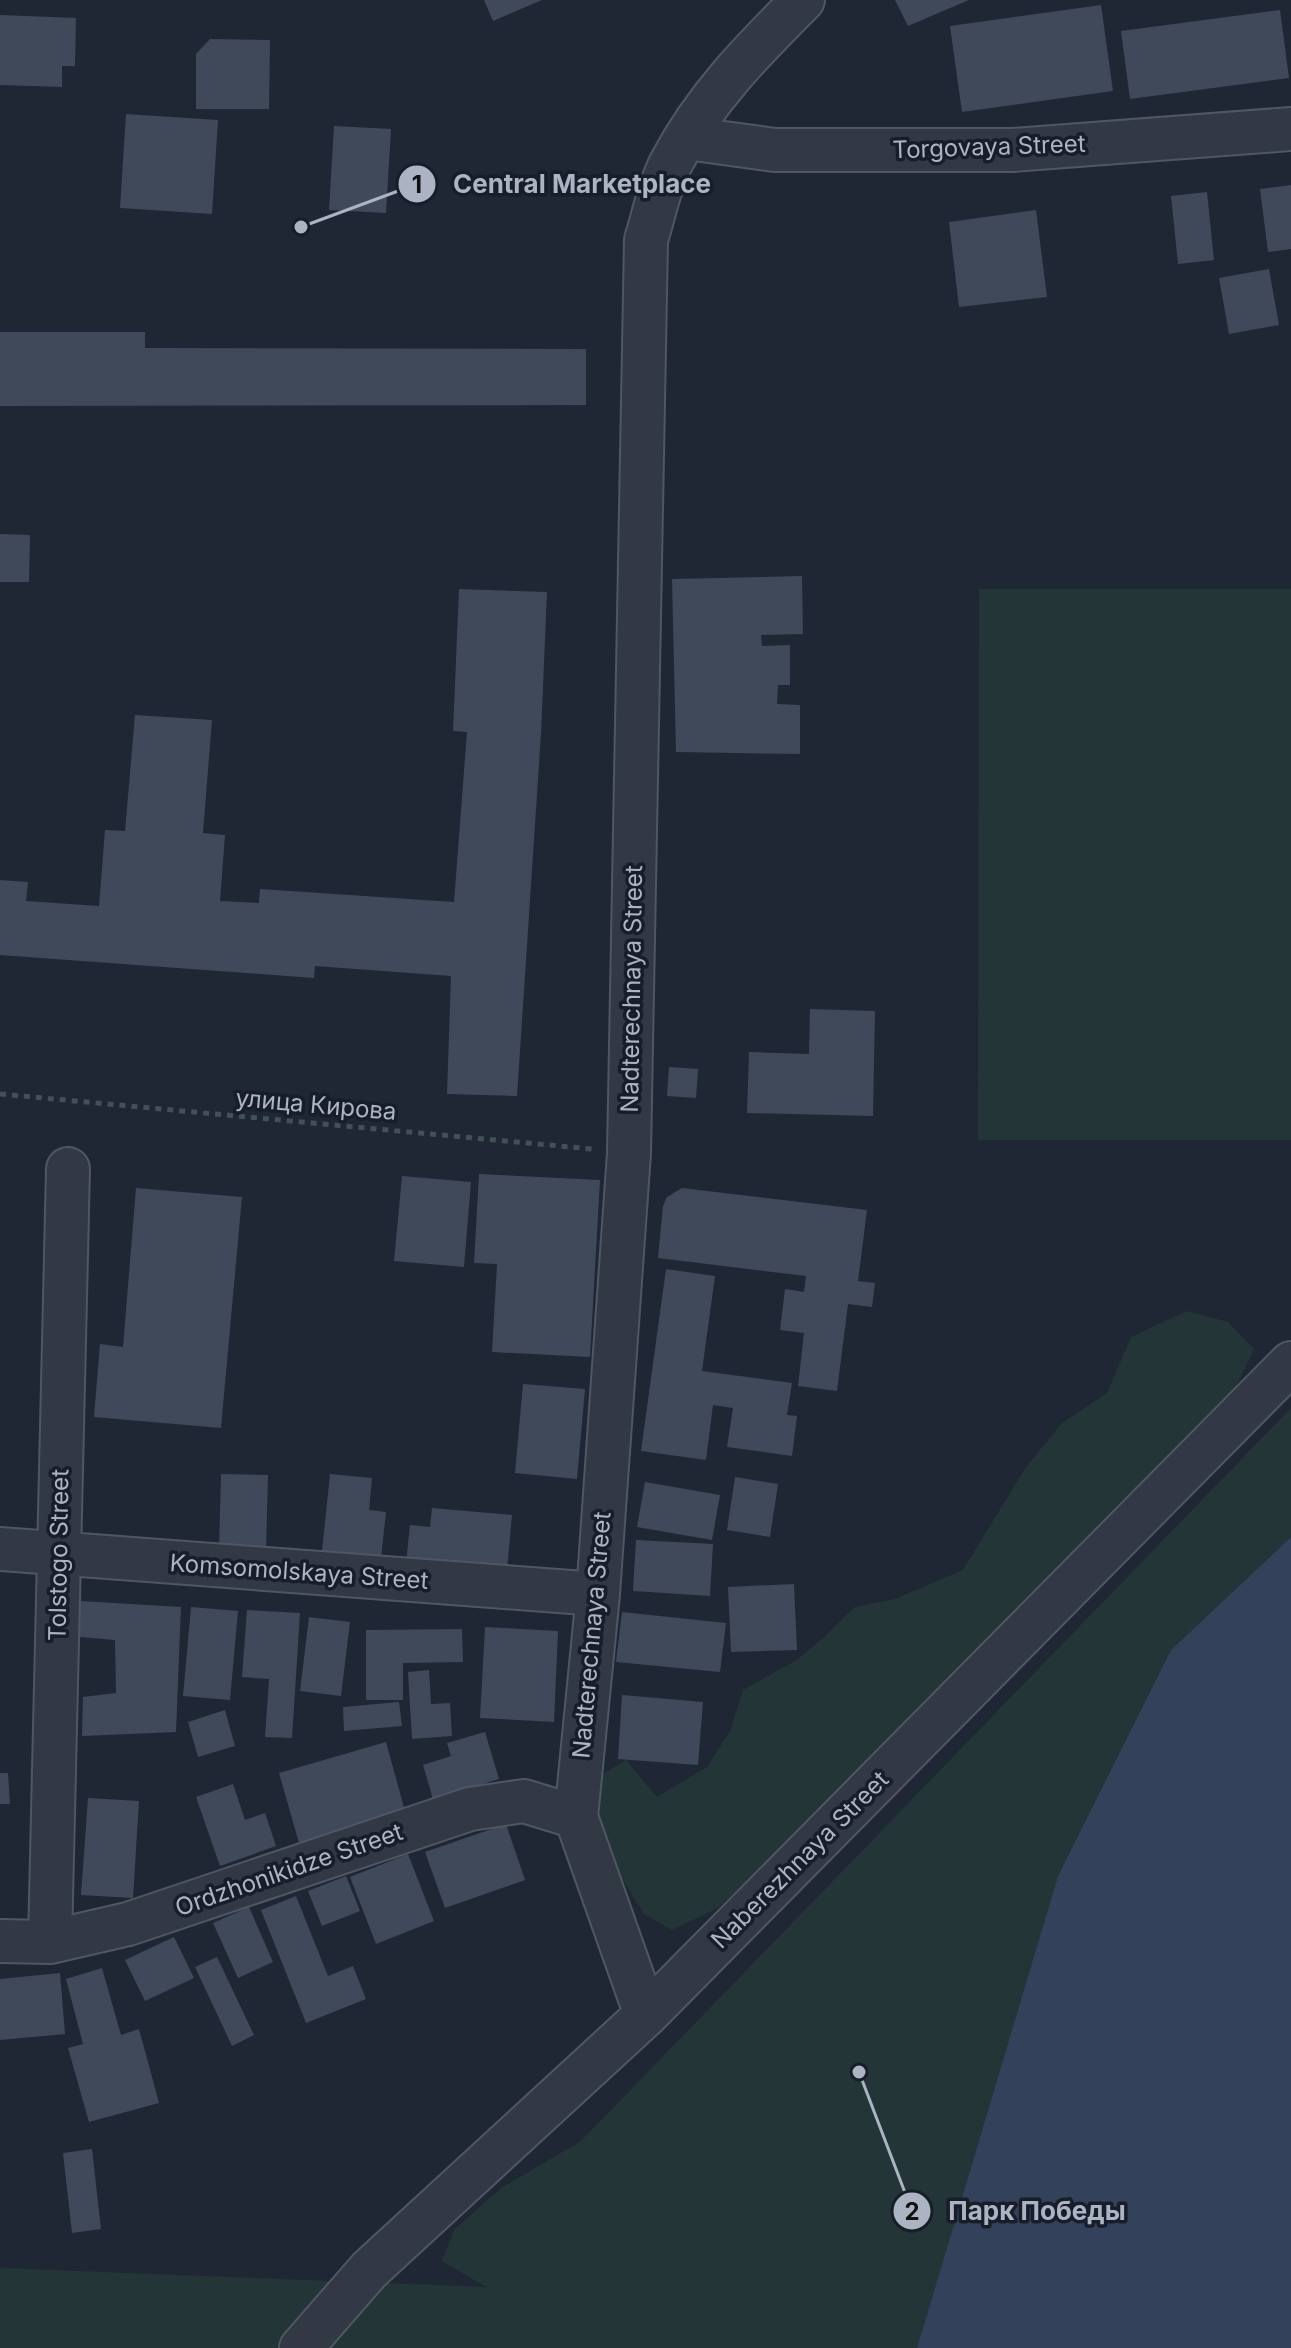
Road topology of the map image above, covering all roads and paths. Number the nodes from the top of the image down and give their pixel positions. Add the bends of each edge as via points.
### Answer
1 (803, 0) edge
2 (1291, 129) edge
3 (687, 138) junction
4 (0, 1094) edge
5 (629, 1153) junction
6 (68, 1169) dead end
7 (1291, 1363) edge
8 (0, 1549) edge
9 (59, 1553) junction
10 (598, 1594) junction
11 (576, 1817) junction
12 (0, 1941) edge
13 (50, 1942) junction
14 (646, 2015) junction
15 (301, 2348) edge

1 - 3 street, Nadterechnaya Street via 706,106
2 - 3 street, Torgovaya Street via 1013,150 775,150
3 - 5 street, Nadterechnaya Street via 670,166 646,240
4 - 5 path, улица Кирова
5 - 10 street, Nadterechnaya Street
6 - 9 street, Tolstogo Street
7 - 14 street, Naberezhnaya Street
8 - 9 street, Komsomolskaya Street
9 - 10 street, Komsomolskaya Street
9 - 13 street, Tolstogo Street
10 - 11 street, Nadterechnaya Street
11 - 13 street, Ordzhonikidze Street via 524,1801 470,1809 128,1924
11 - 14 street, Nadterechnaya Street
12 - 13 street, Ordzhonikidze Street
14 - 15 street, Naberezhnaya Street via 369,2270

